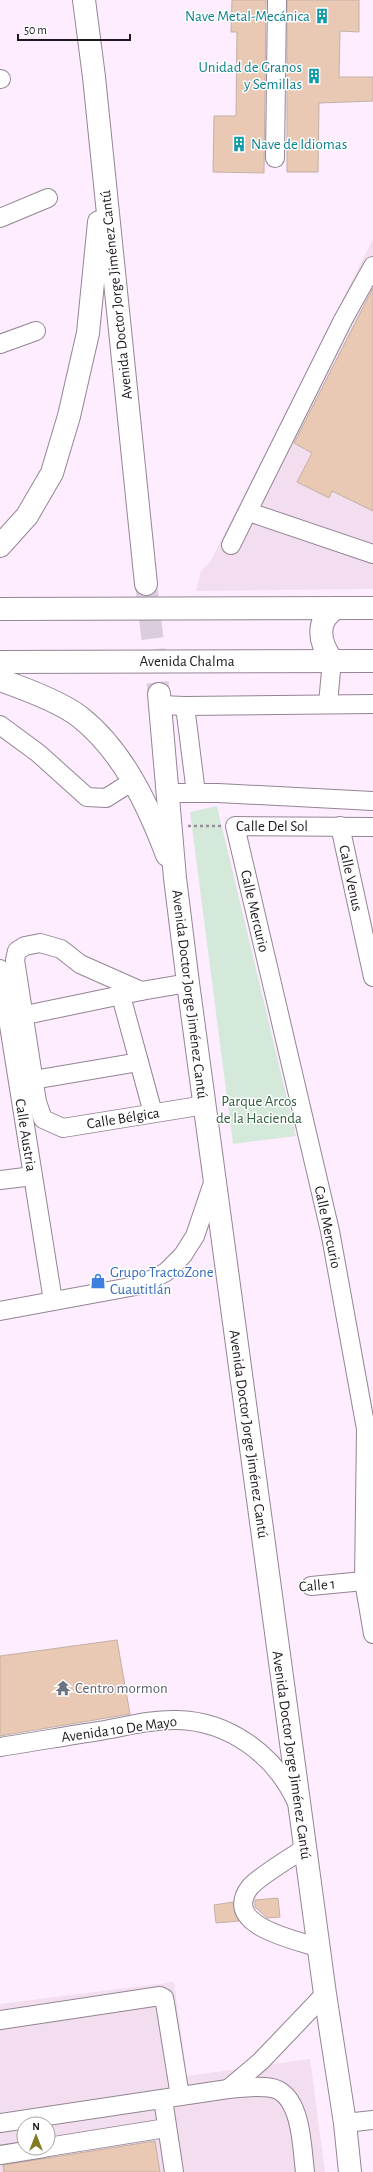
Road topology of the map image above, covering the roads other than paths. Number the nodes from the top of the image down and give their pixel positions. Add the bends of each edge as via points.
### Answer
1 (277, 0) edge
2 (83, 2) edge
3 (275, 158) dead end
4 (103, 173) junction
5 (48, 198) dead end
6 (0, 218) edge
7 (373, 266) edge
8 (36, 330) dead end
9 (0, 344) edge
10 (249, 512) junction
11 (232, 545) dead end
12 (0, 546) edge
13 (373, 554) edge
14 (146, 584) tunnel mouth
15 (336, 608) junction
16 (373, 608) edge
17 (0, 609) edge
18 (332, 660) junction
19 (373, 661) edge
20 (0, 662) edge
21 (0, 680) edge
22 (159, 700) joint
23 (328, 704) junction
24 (373, 704) edge
25 (186, 706) junction
26 (0, 725) edge
27 (133, 781) junction
28 (168, 793) junction
29 (196, 793) junction
30 (373, 801) edge
31 (235, 826) joint
32 (340, 826) junction
33 (373, 827) edge
34 (175, 878) junction
35 (0, 969) edge
36 (373, 977) edge
37 (188, 983) junction
38 (141, 991) junction
39 (121, 996) junction
40 (10, 1018) edge
41 (139, 1062) junction
42 (33, 1080) junction
43 (205, 1105) junction
44 (153, 1113) junction
45 (33, 1176) junction
46 (0, 1180) edge
47 (214, 1180) junction
48 (53, 1301) junction
49 (0, 1311) edge
50 (365, 1384) edge
51 (364, 1581) junction
52 (311, 1586) dead end
53 (373, 1634) edge
54 (0, 1747) edge
55 (299, 1806) junction
56 (305, 1848) junction
57 (320, 1948) junction
58 (325, 1994) junction
59 (0, 2020) edge
60 (228, 2089) junction
61 (180, 2096) junction
62 (163, 2099) junction
63 (373, 2120) edge
64 (0, 2123) edge
65 (345, 2123) junction
66 (166, 2128) junction
67 (56, 2146) edge
68 (16, 2152) edge
69 (0, 2155) edge
70 (174, 2172) edge
71 (305, 2172) edge
72 (350, 2172) edge

1 - 3 street
2 - 4 main road, Avenida Doctor Jorge Jiménez Cantú
4 - 12 main road via 88,333 69,416 52,473 28,516
4 - 14 main road, Avenida Doctor Jorge Jiménez Cantú
5 - 6 street
7 - 10 street
8 - 9 street
10 - 11 street
10 - 13 street
15 - 16 main road
15 - 17 main road
15 - 18 main road via 326,616 321,628 323,648
18 - 19 main road, Avenida Chalma
18 - 20 main road, Avenida Chalma
18 - 23 street
21 - 27 main road via 48,700 79,717 114,754
22 - 25 street
22 - 28 main road, Avenida Doctor Jorge Jiménez Cantú
23 - 24 street
23 - 25 street
25 - 29 street
26 - 27 street via 38,753 87,797 106,798
27 - 34 main road via 149,812
28 - 29 street
28 - 34 main road, Avenida Doctor Jorge Jiménez Cantú
29 - 30 street
31 - 32 street, Calle Del Sol
31 - 50 street, Calle Mercurio
32 - 33 street, Calle Del Sol
32 - 36 street, Calle Venus
34 - 37 main road, Avenida Doctor Jorge Jiménez Cantú
35 - 40 street, Calle Austria
37 - 38 street
37 - 43 main road, Avenida Doctor Jorge Jiménez Cantú
38 - 39 street
38 - 40 street via 80,964 61,949 40,943 25,946 17,951 14,960
39 - 40 street
39 - 41 street
40 - 42 street
40 - 45 street, Calle Austria
41 - 42 street
41 - 44 street
42 - 44 street, Calle Bélgica via 43,1119 63,1128
43 - 44 street, Calle Bélgica
43 - 47 main road, Avenida Doctor Jorge Jiménez Cantú
45 - 46 street
45 - 48 street, Calle Austria
47 - 48 street via 195,1236 183,1255 166,1272 141,1285
47 - 55 main road, Avenida Doctor Jorge Jiménez Cantú
48 - 49 street
50 - 51 street, Calle Mercurio
51 - 52 street, Calle 1
51 - 53 street, Calle Mercurio
54 - 55 street, Avenida 10 De Mayo via 163,1720 194,1722 223,1730 251,1745 284,1778
55 - 56 main road, Avenida Doctor Jorge Jiménez Cantú
56 - 57 main road, Avenida Doctor Jorge Jiménez Cantú
56 - 57 street via 250,1886 244,1906 247,1916 260,1928
57 - 58 main road, Avenida Doctor Jorge Jiménez Cantú
58 - 60 street via 261,2061
58 - 65 main road, Avenida Doctor Jorge Jiménez Cantú
59 - 61 street via 160,1996 164,1998
60 - 61 street
60 - 71 street via 258,2087 278,2090 292,2104 299,2121
61 - 62 street
62 - 64 street
62 - 66 street
63 - 65 street
65 - 72 main road, Avenida Doctor Jorge Jiménez Cantú
66 - 67 street
66 - 70 street
68 - 69 street

